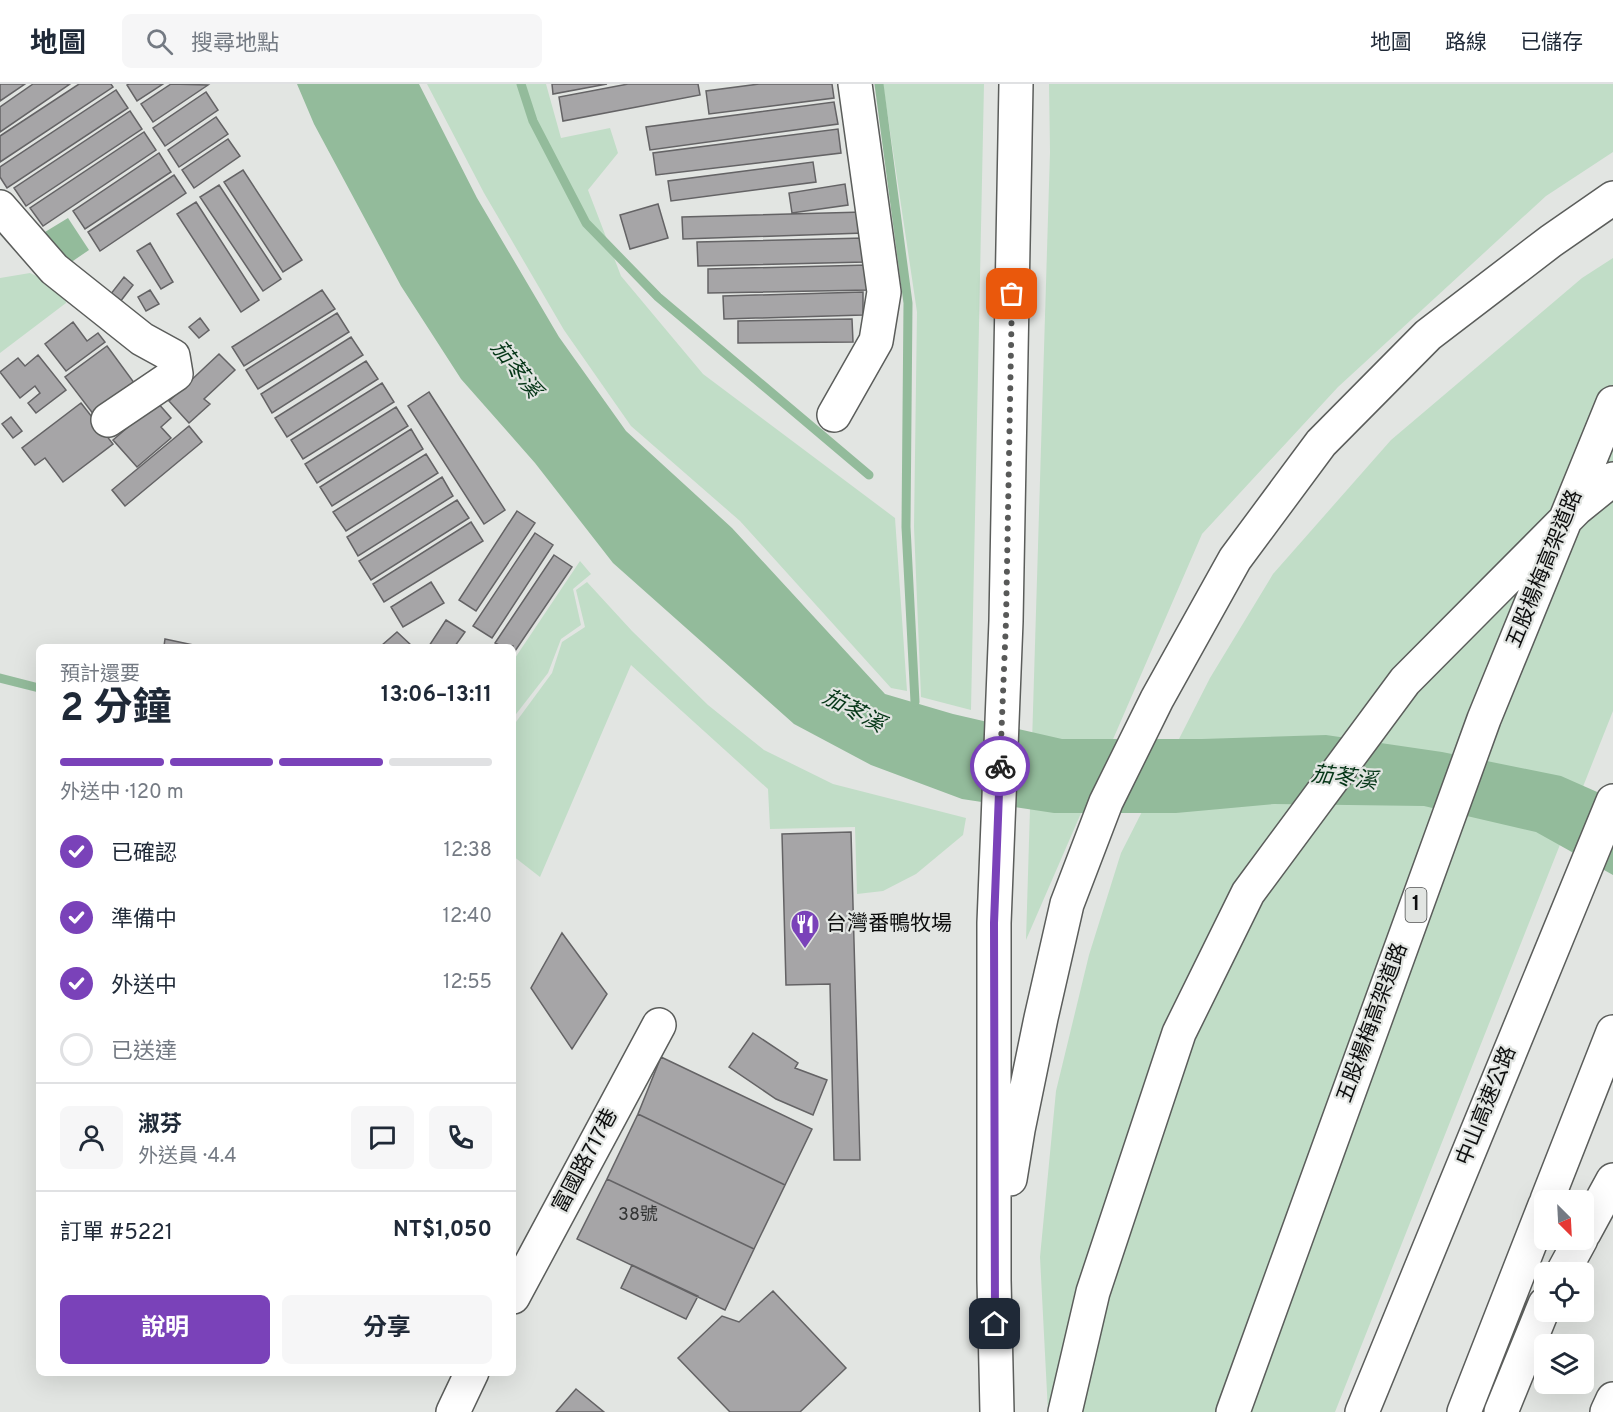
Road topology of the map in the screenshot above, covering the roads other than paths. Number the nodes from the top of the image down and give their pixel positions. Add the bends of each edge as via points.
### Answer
1 (855, 84) edge
2 (1016, 84) edge
3 (1613, 198) edge
4 (0, 207) edge
5 (1613, 403) edge
6 (834, 415) dead end
7 (108, 420) dead end
8 (1613, 479) edge
9 (1613, 801) edge
10 (659, 1024) dead end
11 (1613, 1032) edge
12 (1613, 1180) edge
13 (1551, 1190) edge
14 (1594, 1215) edge
15 (1534, 1233) edge
16 (994, 1280) junction
17 (516, 1291) edge
18 (1538, 1322) edge
19 (470, 1376) edge
20 (1613, 1399) edge
21 (453, 1412) edge
22 (997, 1412) edge
23 (1065, 1412) edge
24 (1233, 1412) edge
25 (1362, 1412) edge
26 (1464, 1412) edge
27 (1501, 1412) edge
28 (1607, 1412) edge

1 - 6 main road via 884,292 876,341
2 - 16 main road via 1006,621 994,923
3 - 16 main road via 1428,335 1322,443 1235,559 1157,699 1106,802 1067,904 1018,1130
4 - 7 main road via 54,269 142,339 173,356 176,374
5 - 24 main road, 五股楊梅高架道路 / 1 via 1484,719
8 - 23 main road via 1576,509 1405,681 1248,893 1179,1033 1093,1292
9 - 25 main road, 中山高速公路
10 - 17 main road, 富國路717巷
11 - 13 main road
12 - 14 main road
15 - 26 main road
16 - 22 main road
18 - 27 main road
19 - 21 main road
20 - 28 main road

